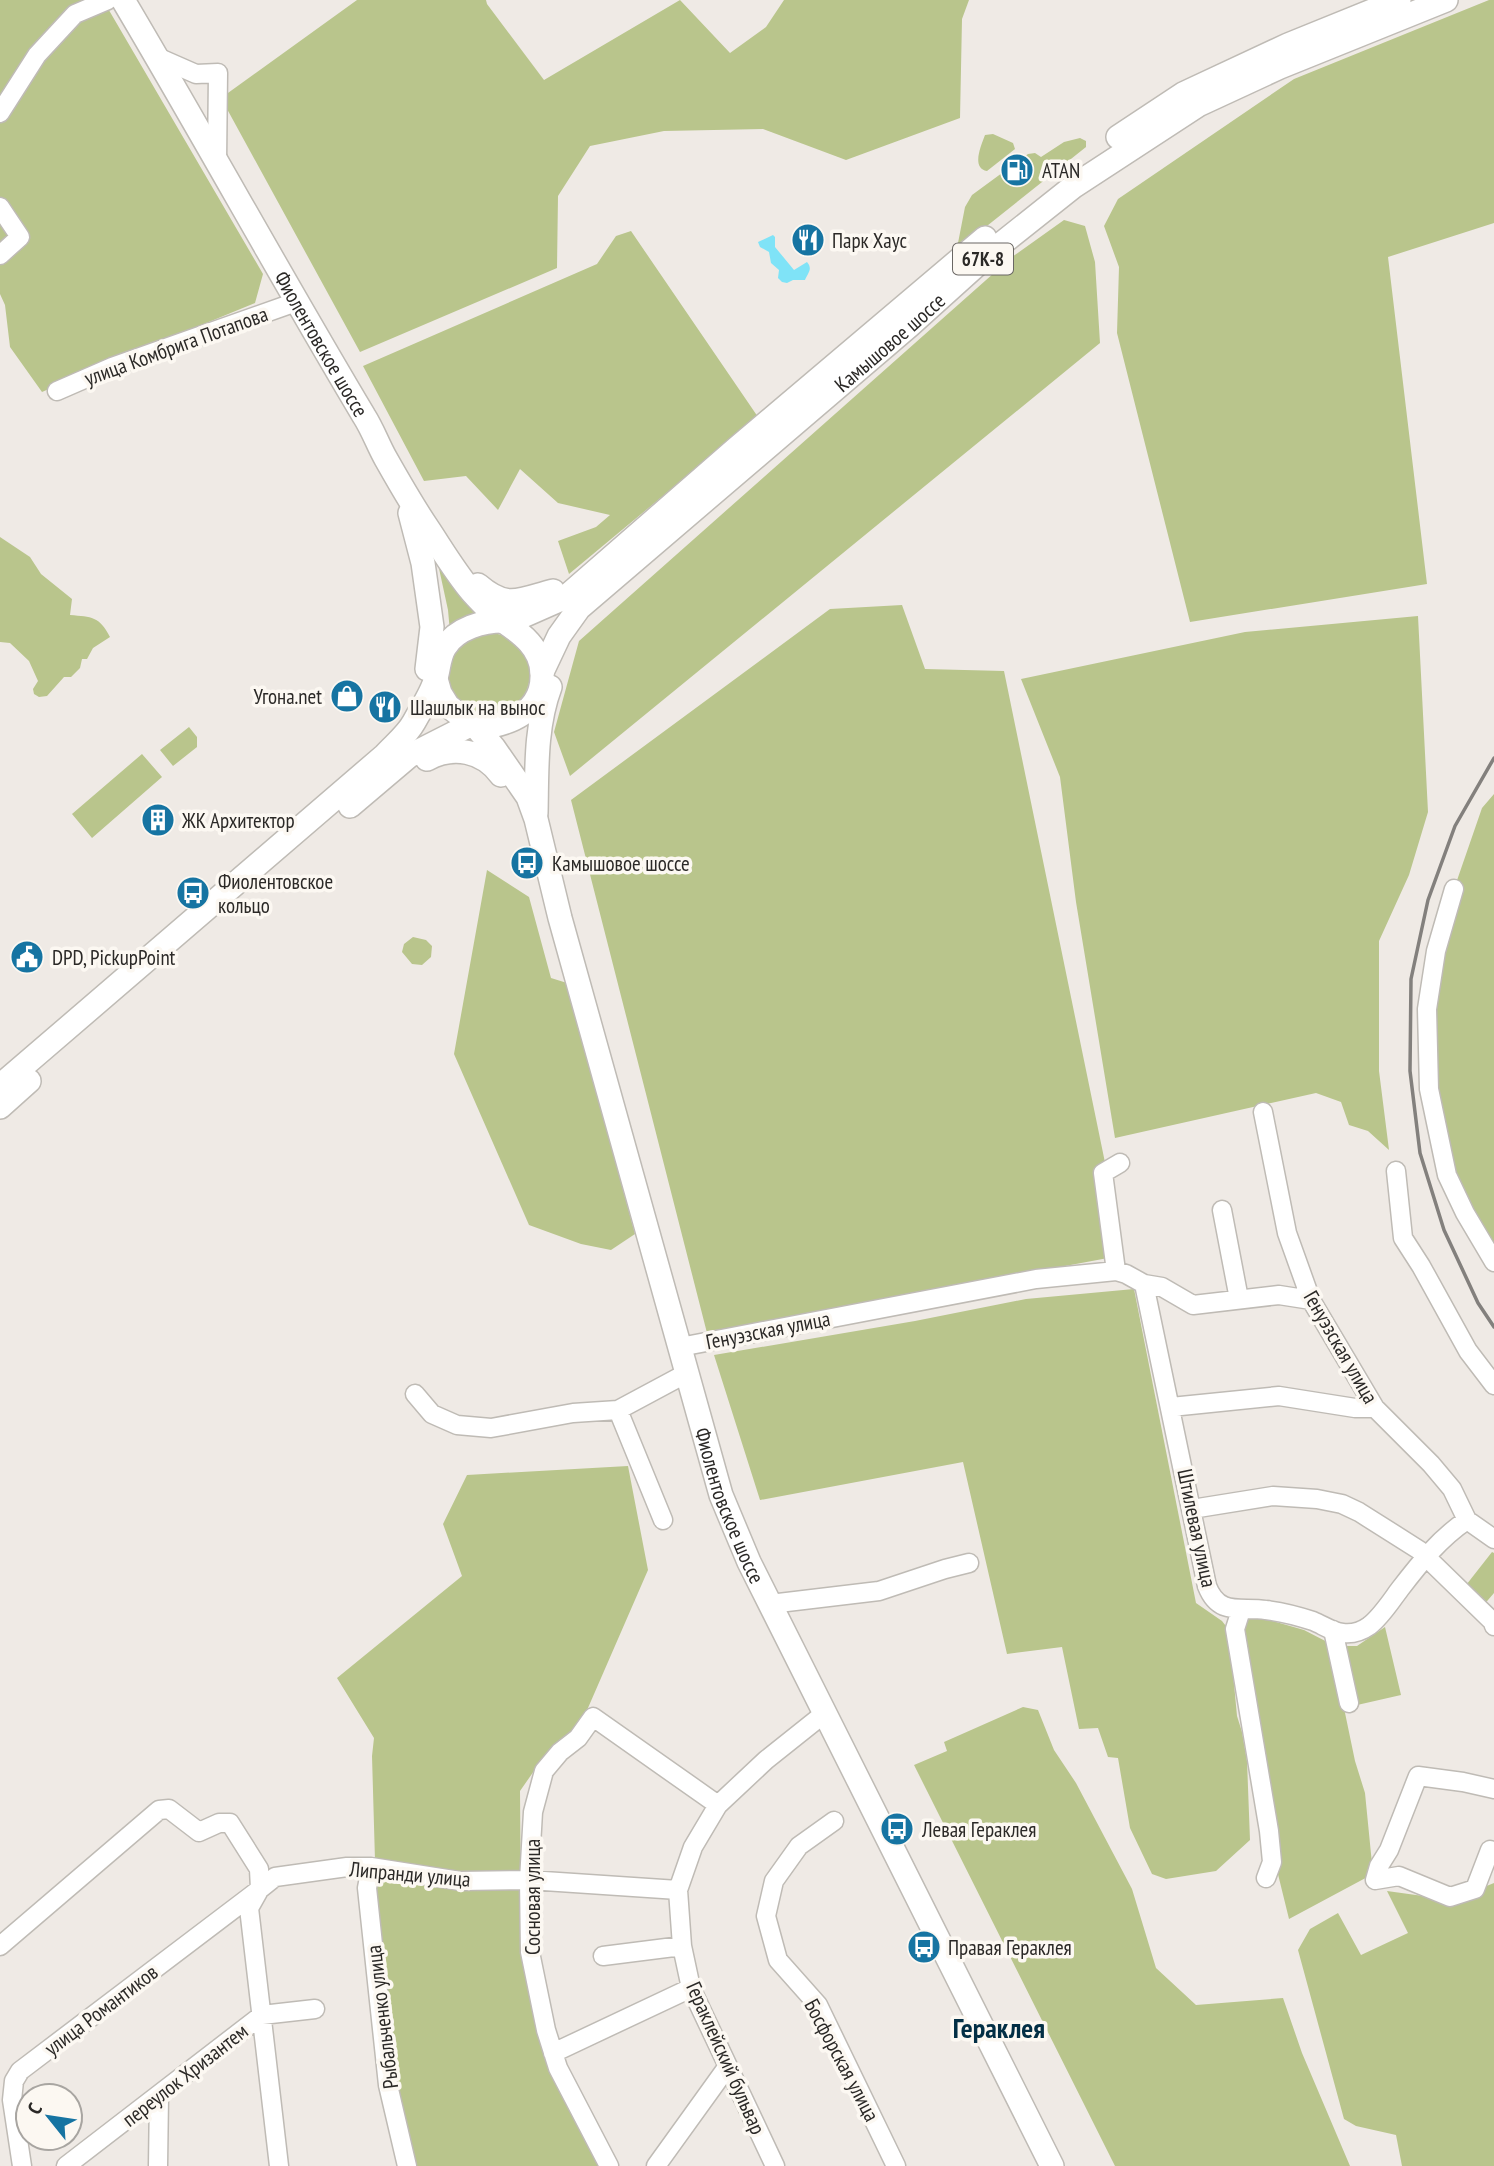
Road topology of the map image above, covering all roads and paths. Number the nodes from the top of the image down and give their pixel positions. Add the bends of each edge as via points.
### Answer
1 (108, 0) edge
2 (123, 0) edge
3 (1399, 0) edge
4 (1446, 0) edge
5 (155, 55) junction
6 (0, 113) edge
7 (217, 164) junction
8 (0, 207) edge
9 (0, 255) edge
10 (296, 302) junction
11 (57, 391) dead end
12 (405, 490) junction
13 (430, 532) junction
14 (645, 552) junction
15 (600, 569) junction
16 (505, 622) junction
17 (445, 646) junction
18 (542, 672) junction
19 (436, 679) junction
20 (535, 701) junction
21 (475, 726) junction
22 (337, 796) junction
23 (528, 797) junction
24 (536, 819) junction
25 (331, 822) junction
26 (547, 864) junction
27 (1454, 889) dead end
28 (0, 1086) edge
29 (0, 1107) edge
30 (1263, 1112) dead end
31 (1120, 1163) dead end
32 (1396, 1171) dead end
33 (1222, 1210) dead end
34 (1494, 1262) edge
35 (1116, 1271) junction
36 (1144, 1284) junction
37 (1239, 1299) junction
38 (1311, 1300) junction
39 (680, 1347) junction
40 (687, 1373) junction
41 (1494, 1385) edge
42 (415, 1394) dead end
43 (1171, 1407) junction
44 (1375, 1408) junction
45 (618, 1410) junction
46 (1192, 1509) junction
47 (663, 1520) dead end
48 (1467, 1520) junction
49 (1494, 1539) edge
50 (1426, 1557) junction
51 (969, 1563) dead end
52 (770, 1604) junction
53 (1241, 1610) junction
54 (1494, 1626) edge
55 (1333, 1630) junction
56 (1349, 1703) dead end
57 (825, 1713) junction
58 (1494, 1788) edge
59 (718, 1805) junction
60 (834, 1821) dead end
61 (1493, 1848) edge
62 (372, 1867) junction
63 (1266, 1878) dead end
64 (528, 1880) junction
65 (260, 1889) junction
66 (678, 1890) junction
67 (682, 1946) junction
68 (0, 1947) edge
69 (603, 1956) dead end
70 (691, 1987) junction
71 (315, 2009) dead end
72 (262, 2015) junction
73 (553, 2053) junction
74 (727, 2066) junction
75 (159, 2096) junction
76 (22, 2166) edge
77 (66, 2166) edge
78 (158, 2166) edge
79 (279, 2166) edge
80 (407, 2166) edge
81 (609, 2166) edge
82 (656, 2166) edge
83 (775, 2166) edge
84 (896, 2166) edge
85 (1052, 2166) edge

1 - 6 street via 75,14 37,55
2 - 5 main road, Фиолентовское шоссе
3 - 15 main road, Камышовое шоссе / 67К-8 via 1183,94 1070,171 934,279
4 - 14 main road, Камышовое шоссе / 67К-8 via 1198,105 1074,186 991,252
5 - 7 main road, Фиолентовское шоссе
5 - 7 street via 195,74 218,73
7 - 10 main road, Фиолентовское шоссе
8 - 9 street via 20,237
10 - 11 street, улица Комбрига Потапова
10 - 12 main road, Фиолентовское шоссе
12 - 13 main road, Фиолентовское шоссе
12 - 22 main road via 432,626 427,668 412,705 381,746 344,781
13 - 15 main road via 475,583 505,601 554,590
13 - 16 main road, Фиолентовское шоссе via 471,591
13 - 17 main road, Фиолентовское шоссе
14 - 18 main road, Камышовое шоссе / 67К-8 via 579,608
14 - 24 main road via 567,642 546,699 538,745
15 - 16 main road, 67К-8 via 566,597
16 - 17 main road, 67К-8 via 475,625
16 - 18 main road via 527,639
17 - 19 main road
18 - 20 main road, 67К-8
19 - 21 main road via 448,706
19 - 22 main road via 412,726
20 - 21 main road via 506,723
20 - 23 main road, Фиолентовское шоссе
21 - 23 main road, Фиолентовское шоссе
21 - 25 main road via 409,756
22 - 28 main road
23 - 24 main road, Фиолентовское шоссе
24 - 26 main road, Фиолентовское шоссе
25 - 26 main road via 439,752 477,754 499,771 515,796
25 - 29 main road
26 - 39 main road, Фиолентовское шоссе
27 - 34 street via 1436,951 1427,1009 1430,1089 1447,1175
30 - 38 street, Генуэзская улица via 1287,1233
31 - 35 street via 1102,1172
32 - 41 street via 1403,1238 1468,1351
33 - 37 street
35 - 36 street
35 - 39 street, Генуэзская улица via 1036,1279
36 - 37 street via 1162,1287 1193,1305
36 - 43 street, Штилевая улица
37 - 38 street via 1279,1295
38 - 44 street, Генуэзская улица
39 - 40 main road, Фиолентовское шоссе
40 - 45 street
40 - 52 main road, Фиолентовское шоссе via 721,1495
42 - 45 street via 432,1414 457,1425 491,1428
43 - 44 street via 1279,1396
43 - 46 street, Штилевая улица
44 - 48 street, Генуэзская улица via 1452,1489
45 - 47 street
46 - 50 street via 1273,1496 1325,1500 1359,1512
46 - 53 street, Штилевая улица via 1211,1597
48 - 49 street, Генуэзская улица
48 - 50 street via 1448,1532
50 - 54 street
50 - 55 street via 1369,1626 1356,1632
51 - 52 street via 879,1591
52 - 57 main road, Фиолентовское шоссе
53 - 55 street via 1283,1613
53 - 63 street via 1235,1629 1269,1831 1272,1863
55 - 56 street
57 - 59 street, Гераклейский бульвар
57 - 85 main road, Фиолентовское шоссе
58 - 61 street via 1418,1776 1375,1880 1399,1876 1450,1897 1475,1889
59 - 64 street, Сосновая улица via 593,1717 544,1771 533,1812
59 - 66 street, Гераклейский бульвар via 693,1847
60 - 84 street, Босфорская улица via 799,1846 774,1881 766,1916 778,1960 818,2005
62 - 64 street, Липранди улица via 460,1881
62 - 65 street, Липранди улица via 275,1877
62 - 80 street, Рыбальченко улица via 367,1888 388,2085
64 - 66 street, Липранди улица
64 - 73 street, Сосновая улица via 530,1952
65 - 68 street via 258,1869 230,1823 199,1832 169,1809 159,1810
65 - 72 street via 248,1908
65 - 76 street, улица Романтиков via 20,2071 12,2100
66 - 67 street, Гераклейский бульвар
67 - 69 street
67 - 70 street, Гераклейский бульвар
70 - 73 street
70 - 74 street, Гераклейский бульвар
71 - 72 street, переулок Хризантем
72 - 75 street, переулок Хризантем
72 - 79 street
73 - 81 street, Сосновая улица
74 - 82 street
74 - 83 street, Гераклейский бульвар
75 - 77 street, переулок Хризантем
75 - 78 street

